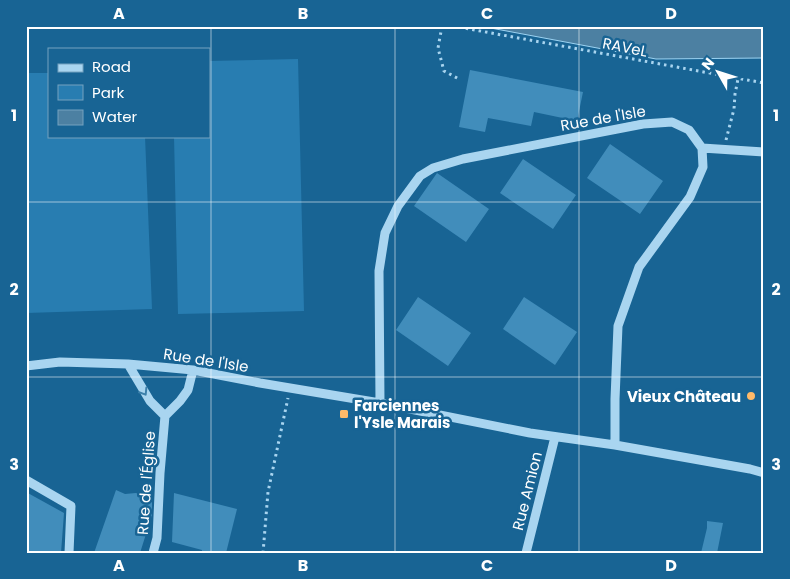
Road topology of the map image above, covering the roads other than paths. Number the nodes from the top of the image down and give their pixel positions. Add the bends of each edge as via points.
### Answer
1 (702, 148) junction
2 (764, 152) edge
3 (128, 364) junction
4 (26, 366) edge
5 (193, 370) junction
6 (380, 403) junction
7 (165, 416) junction
8 (555, 437) junction
9 (615, 445) junction
10 (764, 473) edge
11 (26, 480) edge
12 (68, 553) edge
13 (153, 553) edge
14 (526, 553) edge

1 - 2 street
1 - 6 street, Rue de l'Isle via 689,130 672,122 643,124 463,159 433,168 420,176 398,206 385,233 380,271
1 - 9 street via 704,168 690,197 639,267 618,326
3 - 4 street, Rue de l'Isle via 60,362
3 - 5 street, Rue de l'Isle
3 -> 7 street via 150,401
5 - 6 street, Rue de l'Isle
5 - 7 street via 188,390
6 - 8 street, Rue de l'Isle
7 - 13 street, Rue de l'Église via 157,538
8 - 9 street, Rue de l'Isle
8 - 14 street, Rue Amion
9 - 10 street, Rue de l'Isle
11 - 12 street via 71,506

